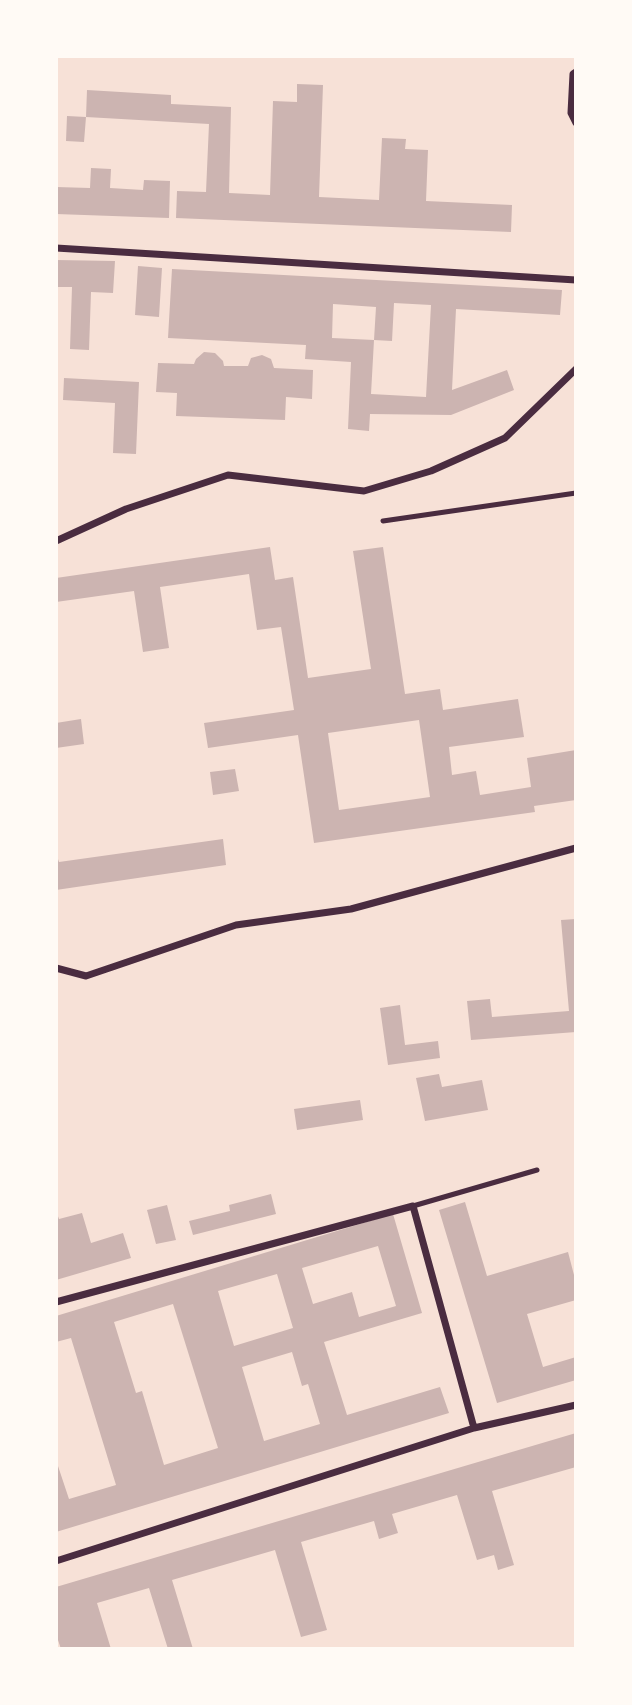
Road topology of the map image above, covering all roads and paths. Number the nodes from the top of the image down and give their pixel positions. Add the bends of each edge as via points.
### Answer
1 (576, 72) edge
2 (576, 123) edge
3 (56, 248) edge
4 (576, 280) edge
5 (576, 369) edge
6 (576, 493) edge
7 (383, 521) dead end
8 (56, 541) edge
9 (576, 848) edge
10 (56, 968) edge
11 (537, 1170) dead end
12 (413, 1206) junction
13 (56, 1302) edge
14 (576, 1405) edge
15 (474, 1428) junction
16 (56, 1561) edge

1 - 2 street via 571,113
3 - 4 street
5 - 8 street via 505,438 431,471 364,491 228,475 126,509
6 - 7 lane
9 - 10 street via 351,908 236,925 86,976
11 - 12 lane
12 - 13 street
12 - 15 street
14 - 15 street
15 - 16 street

